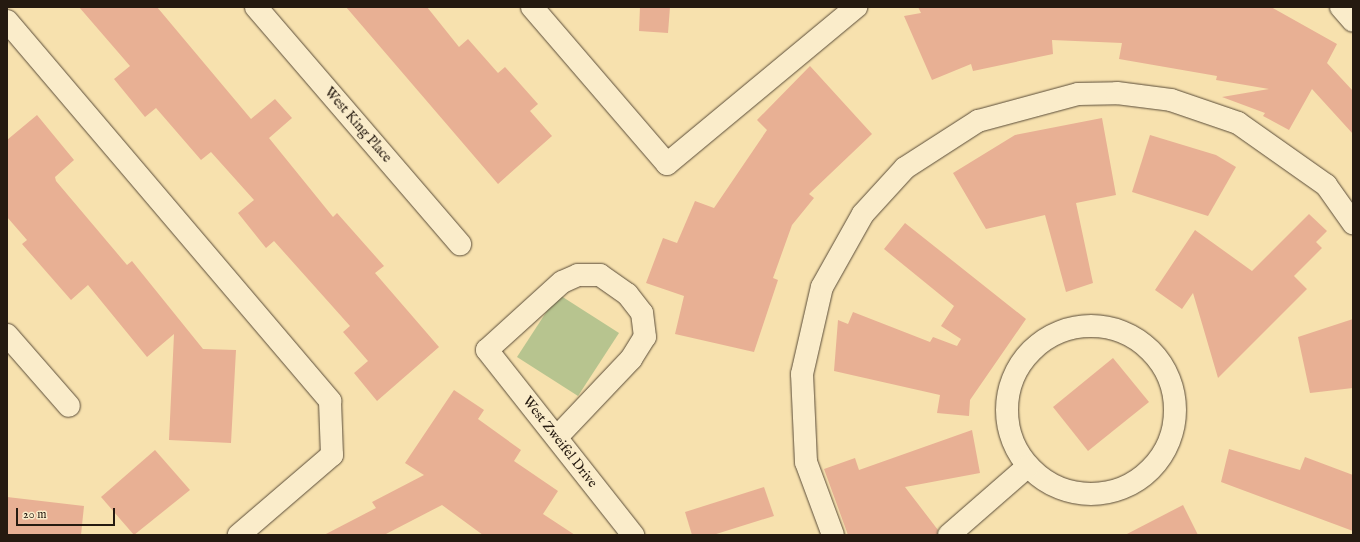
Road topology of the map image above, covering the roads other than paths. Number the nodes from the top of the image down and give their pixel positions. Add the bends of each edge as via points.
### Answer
1 (256, 7) edge
2 (532, 7) edge
3 (856, 7) edge
4 (1341, 7) edge
5 (7, 21) edge
6 (1353, 21) edge
7 (1353, 224) edge
8 (460, 244) dead end
9 (7, 335) edge
10 (69, 406) dead end
11 (557, 437) junction
12 (1028, 466) junction
13 (239, 535) edge
14 (633, 535) edge
15 (833, 535) edge
16 (949, 535) edge

1 - 8 street, West King Place
2 - 3 street via 667,164
4 - 6 street
5 - 13 street via 330,401 332,455
7 - 15 street via 1326,185 1238,123 1171,100 1117,93 1078,94 978,121 905,168 863,214 822,287 802,374 806,462
9 - 10 street
11 - 11 street, West Zweifel Drive via 487,350 562,282 578,275 600,275 627,294 642,313 645,337 631,359
11 - 14 street, West Zweifel Drive
12 - 12 street via 1014,446 1008,422 1007,397 1021,364 1046,338 1069,328 1093,326 1117,330 1139,341 1158,359 1170,382 1175,407 1172,432 1162,456 1145,475 1123,488 1098,494 1078,492 1048,482
12 - 16 street

